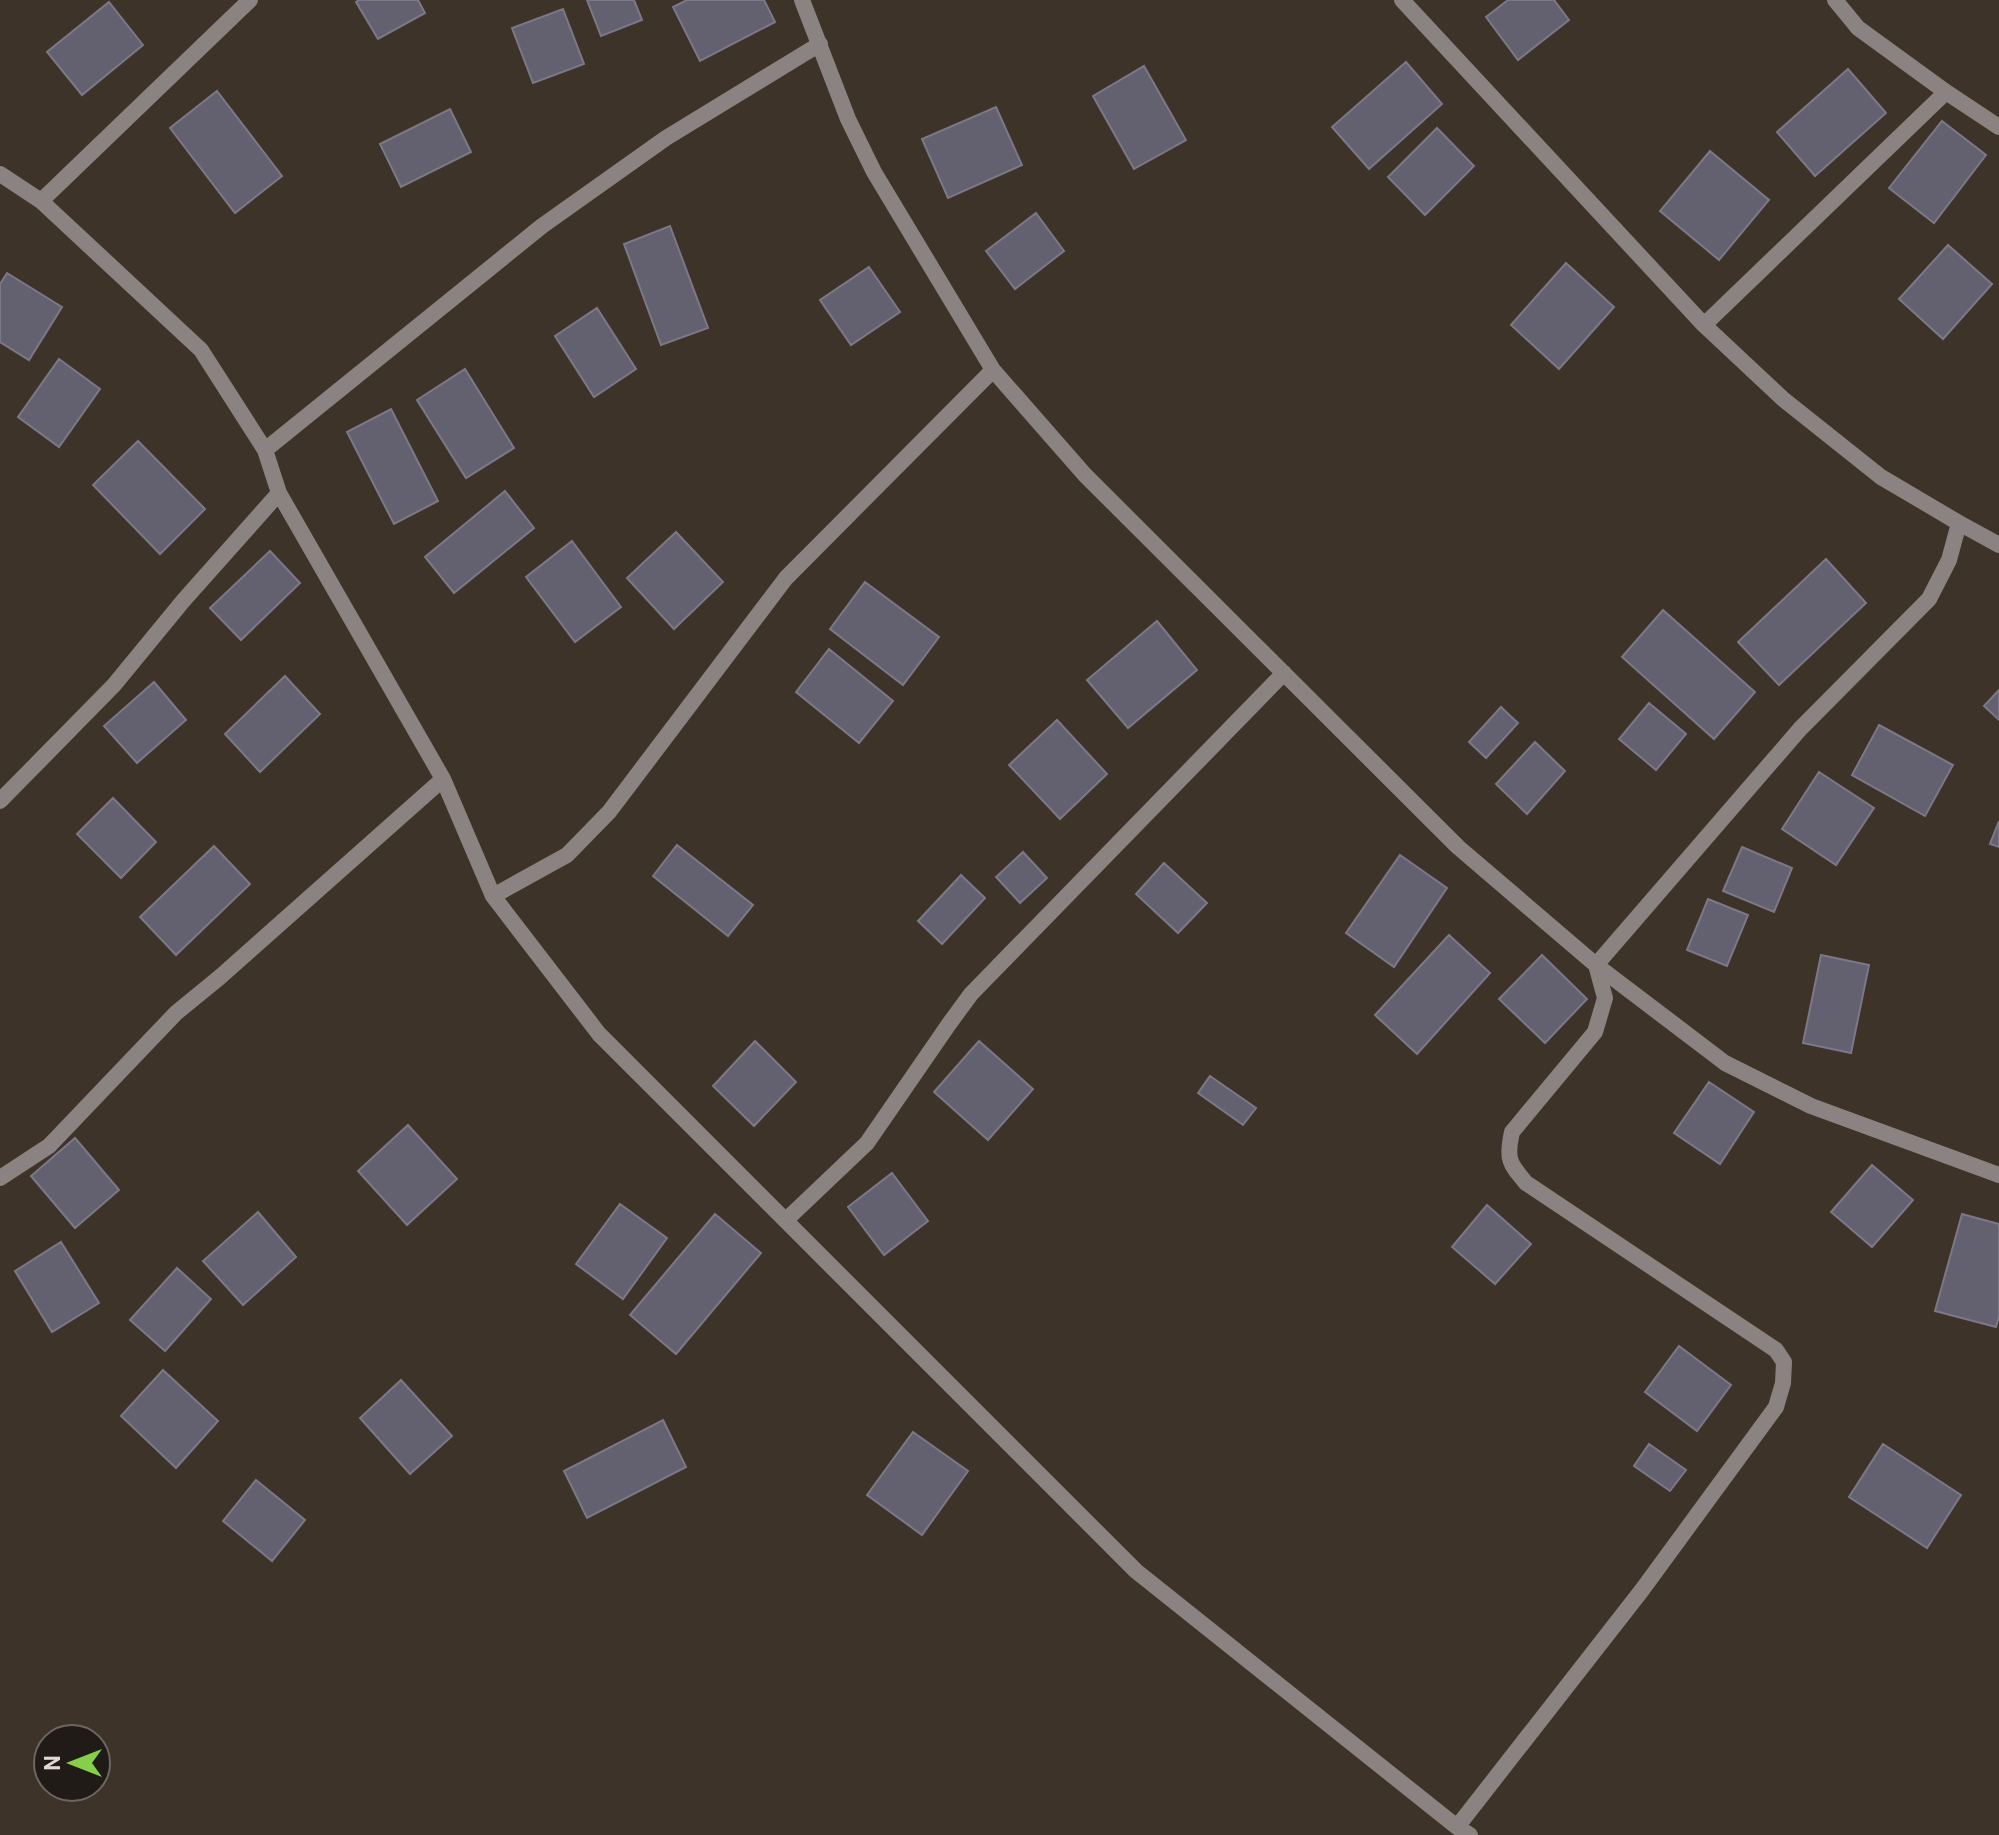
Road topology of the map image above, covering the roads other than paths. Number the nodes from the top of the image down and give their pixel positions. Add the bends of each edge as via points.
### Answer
1 (250, 0) edge
2 (802, 0) edge
3 (1402, 0) edge
4 (1835, 0) edge
5 (820, 44) junction
6 (1946, 92) junction
7 (1999, 127) edge
8 (0, 174) edge
9 (41, 201) junction
10 (1704, 325) junction
11 (993, 370) junction
12 (265, 450) junction
13 (279, 493) junction
14 (1959, 523) junction
15 (1999, 545) edge
16 (1284, 673) junction
17 (443, 779) junction
18 (0, 801) edge
19 (493, 896) junction
20 (1596, 965) junction
21 (1999, 1175) edge
22 (0, 1178) edge
23 (786, 1220) junction
24 (1464, 1831) edge

1 - 9 street
2 - 5 street
3 - 10 street
4 - 6 street via 1858,28
5 - 11 street via 874,172
5 - 12 street via 666,138 542,226
6 - 7 street
6 - 10 street
8 - 9 street
9 - 12 street via 201,350
10 - 14 street via 1783,399 1881,477
11 - 16 street via 1085,475
11 - 19 street via 786,578 609,812 567,855
12 - 13 street
13 - 17 street
13 - 18 street via 114,685
14 - 15 street
14 - 20 street via 1949,560 1929,599 1800,729
16 - 20 street via 1458,847
16 - 23 street via 971,994 867,1143
17 - 19 street
17 - 22 street via 176,1013 49,1146
19 - 23 street via 599,1034
20 - 21 street via 1725,1063 1811,1106
20 - 24 street via 1605,998 1595,1032 1512,1132 1511,1165 1526,1183 1776,1350 1784,1362 1783,1383 1776,1407
23 - 24 street via 1136,1571

